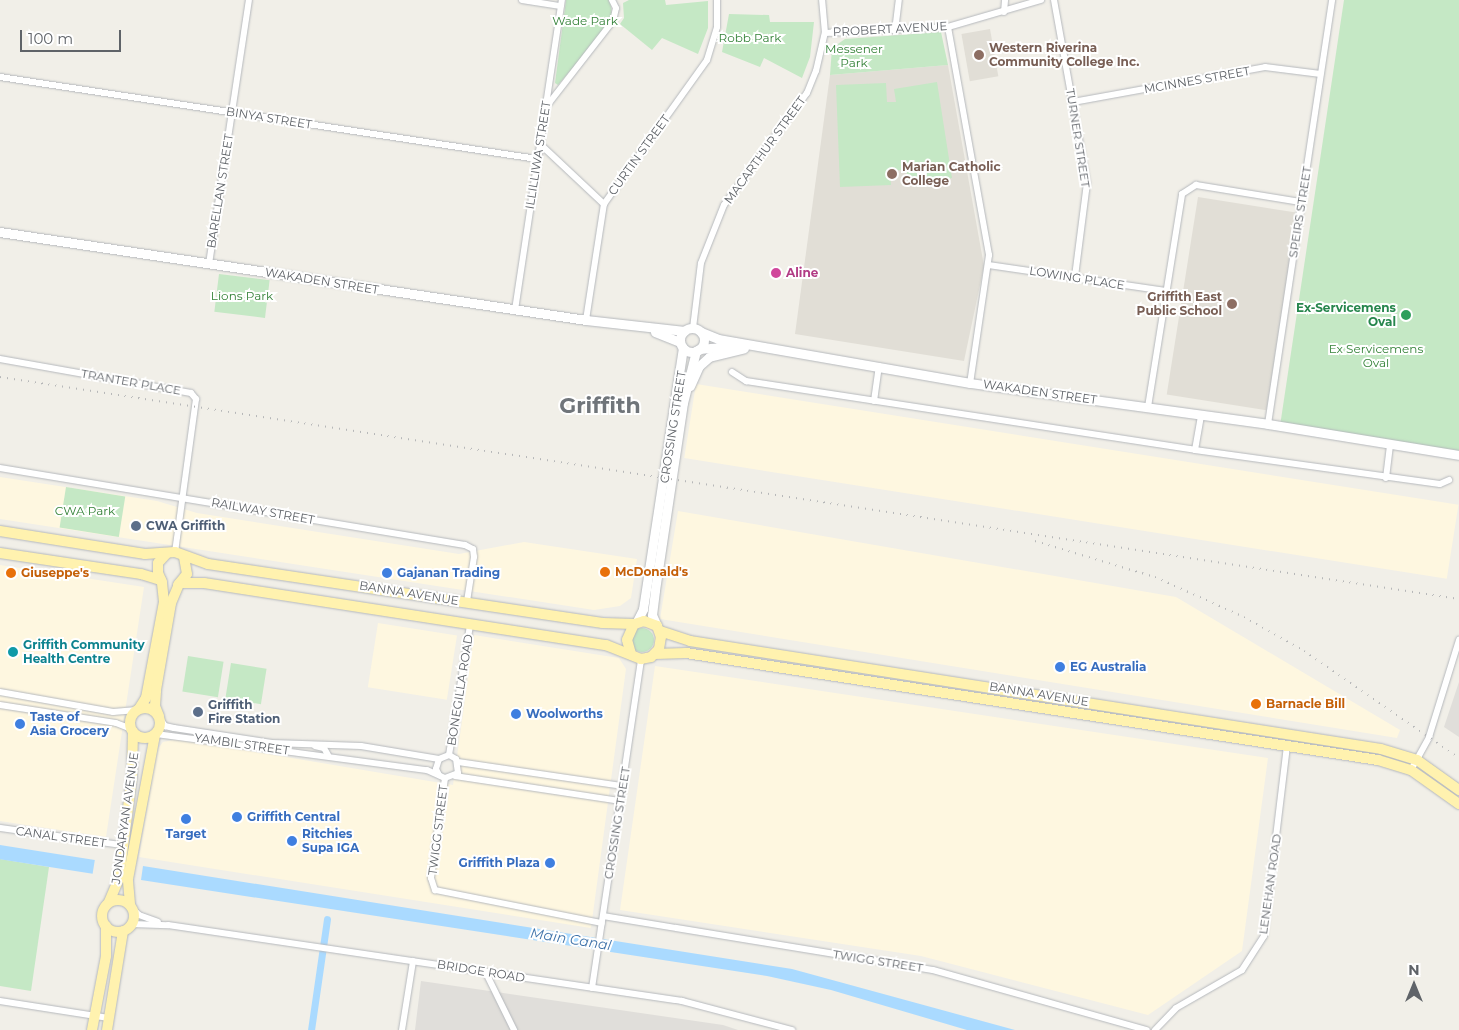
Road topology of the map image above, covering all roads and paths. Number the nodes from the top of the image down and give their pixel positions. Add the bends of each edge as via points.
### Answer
1 (248, 0) edge
2 (522, 0) edge
3 (612, 0) edge
4 (717, 0) edge
5 (822, 0) edge
6 (899, 0) edge
7 (1005, 0) edge
8 (1042, 0) edge
9 (1054, 0) edge
10 (1332, 0) edge
11 (561, 3) edge
12 (1004, 12) junction
13 (948, 26) junction
14 (895, 31) junction
15 (825, 33) junction
16 (1321, 74) junction
17 (0, 77) edge
18 (1073, 102) junction
19 (546, 107) junction
20 (232, 112) junction
21 (540, 144) junction
22 (537, 159) junction
23 (1301, 202) junction
24 (604, 204) junction
25 (0, 232) edge
26 (209, 264) junction
27 (988, 265) junction
28 (1075, 277) junction
29 (1166, 291) junction
30 (515, 310) junction
31 (586, 320) junction
32 (644, 328) junction
33 (692, 330) junction
34 (682, 345) junction
35 (744, 348) junction
36 (766, 348) junction
37 (698, 350) junction
38 (0, 359) edge
39 (879, 366) junction
40 (732, 372) dead end
41 (970, 383) junction
42 (874, 401) junction
43 (683, 403) junction
44 (1148, 407) junction
45 (1201, 415) junction
46 (1268, 424) junction
47 (1390, 445) junction
48 (1195, 450) junction
49 (1459, 455) edge
50 (0, 468) edge
51 (1386, 478) junction
52 (1449, 480) dead end
53 (183, 497) junction
54 (0, 531) edge
55 (0, 552) edge
56 (175, 554) junction
57 (161, 581) junction
58 (180, 583) junction
59 (466, 601) junction
60 (635, 624) junction
61 (470, 625) junction
62 (658, 629) junction
63 (1459, 640) edge
64 (630, 654) junction
65 (655, 654) junction
66 (1457, 656) edge
67 (642, 659) junction
68 (0, 692) edge
69 (0, 705) edge
70 (138, 710) junction
71 (160, 718) junction
72 (132, 731) junction
73 (1288, 732) junction
74 (155, 734) junction
75 (286, 742) junction
76 (1287, 745) junction
77 (328, 755) junction
78 (449, 755) junction
79 (439, 759) junction
80 (1417, 760) junction
81 (458, 762) junction
82 (1412, 770) junction
83 (455, 776) junction
84 (442, 777) junction
85 (624, 786) junction
86 (1459, 790) edge
87 (621, 801) junction
88 (1459, 804) edge
89 (0, 828) edge
90 (121, 845) junction
91 (123, 879) junction
92 (109, 902) junction
93 (131, 907) junction
94 (602, 920) junction
95 (132, 924) junction
96 (168, 924) junction
97 (106, 926) junction
98 (122, 931) junction
99 (413, 961) junction
100 (486, 973) junction
101 (592, 988) junction
102 (0, 1001) edge
103 (94, 1016) junction
104 (109, 1018) junction
105 (92, 1030) edge
106 (107, 1030) edge
107 (402, 1030) edge
108 (514, 1030) edge
109 (792, 1030) edge
110 (1147, 1030) edge
111 (1155, 1030) edge

1 - 20 street, BARELLAN STREET
2 - 11 street
3 - 19 street via 616,8 613,21
4 - 24 street, CURTIN STREET via 717,27 707,60
5 - 15 street, MACARTHUR STREET
6 - 14 street
7 - 12 street
8 - 12 street, PROBERT AVENUE
9 - 18 street, TURNER STREET
10 - 16 street, SPEIRS STREET
11 - 19 street, ILLILLIWA STREET
12 - 13 street, PROBERT AVENUE
13 - 14 street, PROBERT AVENUE
13 - 27 street
14 - 15 street, PROBERT AVENUE
15 - 33 street, MACARTHUR STREET via 816,71 806,93 724,205 713,227 697,282
16 - 18 street, MCINNES STREET via 1265,67
16 - 23 street, SPEIRS STREET
17 - 20 street, BINYA STREET
18 - 28 street, TURNER STREET via 1087,183
19 - 21 street, ILLILLIWA STREET
20 - 22 street, BINYA STREET
20 - 26 street, BARELLAN STREET
21 - 22 street, ILLILLIWA STREET
21 - 24 street
22 - 30 street, ILLILLIWA STREET
23 - 29 street via 1196,186 1186,189 1182,194
23 - 46 street, SPEIRS STREET
24 - 31 street, CURTIN STREET
25 - 26 main road, WAKADEN STREET
26 - 30 main road, WAKADEN STREET
27 - 28 street, LOWING PLACE
27 - 41 street
28 - 29 street, LOWING PLACE
29 - 44 street
30 - 31 main road, WAKADEN STREET
31 - 32 main road, WAKADEN STREET
32 - 33 main road, WAKADEN STREET
32 - 34 main road, WAKADEN STREET
33 - 34 main road, CROSSING STREET
33 - 36 main road, WAKADEN STREET via 718,339
33 - 37 main road, CROSSING STREET via 704,339
34 - 37 main road, WAKADEN STREET
34 - 60 main road, CROSSING STREET via 645,599
35 - 36 main road, WAKADEN STREET
35 - 37 main road, WAKADEN STREET
35 - 43 main road, CROSSING STREET via 721,352 706,359 699,366
36 - 39 main road, WAKADEN STREET
37 - 43 main road, CROSSING STREET
38 - 53 street, TRANTER PLACE via 191,393 196,399
39 - 41 main road, WAKADEN STREET
39 - 42 street
40 - 42 street via 746,381
41 - 44 main road, WAKADEN STREET
42 - 48 street
43 - 62 main road, CROSSING STREET via 653,604
44 - 45 main road, WAKADEN STREET
45 - 46 main road, WAKADEN STREET
45 - 48 street
46 - 47 main road, WAKADEN STREET
47 - 49 main road, WAKADEN STREET
47 - 51 street
48 - 51 street
50 - 53 street, RAILWAY STREET
51 - 52 street via 1440,484
53 - 56 street, TRANTER PLACE
53 - 59 street, RAILWAY STREET via 465,545 473,549 474,556
54 - 56 main road, BANNA AVENUE via 144,554
55 - 57 main road via 141,574
56 - 57 main road via 158,563
56 - 58 main road via 187,570
56 - 59 main road, BANNA AVENUE via 208,564
57 - 58 main road via 168,585
57 - 70 main road via 164,602 149,686
58 - 61 main road, BANNA AVENUE via 204,583
58 - 71 main road via 171,603 156,690 155,706
59 - 60 main road, BANNA AVENUE via 603,623
60 - 62 main road via 648,622
60 - 64 main road via 627,640
61 - 64 main road, BANNA AVENUE via 606,645
61 - 78 street, BONEGILLA ROAD
62 - 65 main road via 660,643
62 - 73 main road, BANNA AVENUE via 690,641
63 - 66 street
64 - 67 main road
65 - 67 main road
65 - 76 main road, BANNA AVENUE via 686,653
66 - 80 street via 1429,737
67 - 85 street, CROSSING STREET
68 - 70 street via 113,712
69 - 72 street via 116,723
70 - 71 main road via 152,709
70 - 72 main road via 131,719
71 - 74 main road
71 - 75 street, YAMBIL STREET via 164,726 174,728 272,743
72 - 74 main road via 142,738
72 - 90 main road, JONDARYAN AVENUE via 132,776
73 - 76 main road
73 - 80 main road, BANNA AVENUE via 1381,748
74 - 77 street, YAMBIL STREET
74 - 91 main road, JONDARYAN AVENUE via 131,862
75 - 77 street, YAMBIL STREET via 324,748
75 - 79 street, YAMBIL STREET via 361,746
76 - 82 main road, BANNA AVENUE via 1390,763
76 - 111 street, LENEHAN ROAD via 1261,942 1242,970 1176,1008
77 - 84 street, YAMBIL STREET via 427,770
78 - 79 street
78 - 81 street
79 - 84 street via 436,769
80 - 82 street
80 - 86 main road, BANNA AVENUE
81 - 83 street
81 - 85 street
82 - 88 main road, BANNA AVENUE
83 - 84 street
83 - 87 street
84 - 94 street, TWIGG STREET via 431,878 435,890
85 - 87 street, CROSSING STREET
87 - 94 street, CROSSING STREET
89 - 90 street, CANAL STREET
90 - 91 main road, JONDARYAN AVENUE
91 - 92 main road, JONDARYAN AVENUE
91 - 93 main road, JONDARYAN AVENUE
92 - 93 main road via 122,900
92 - 97 main road via 102,911
93 - 95 main road
93 - 96 street, BRIDGE ROAD via 139,915
94 - 101 street, CROSSING STREET
94 - 110 street, TWIGG STREET via 933,970
95 - 96 street, BRIDGE ROAD
95 - 98 main road
96 - 99 street, BRIDGE ROAD
97 - 98 main road
97 - 103 main road via 106,956
98 - 104 main road
99 - 100 street, BRIDGE ROAD
99 - 107 street
100 - 101 street, BRIDGE ROAD
100 - 108 street
101 - 109 street, BRIDGE ROAD via 708,1006
102 - 103 street
103 - 104 street
103 - 105 main road
104 - 106 main road

